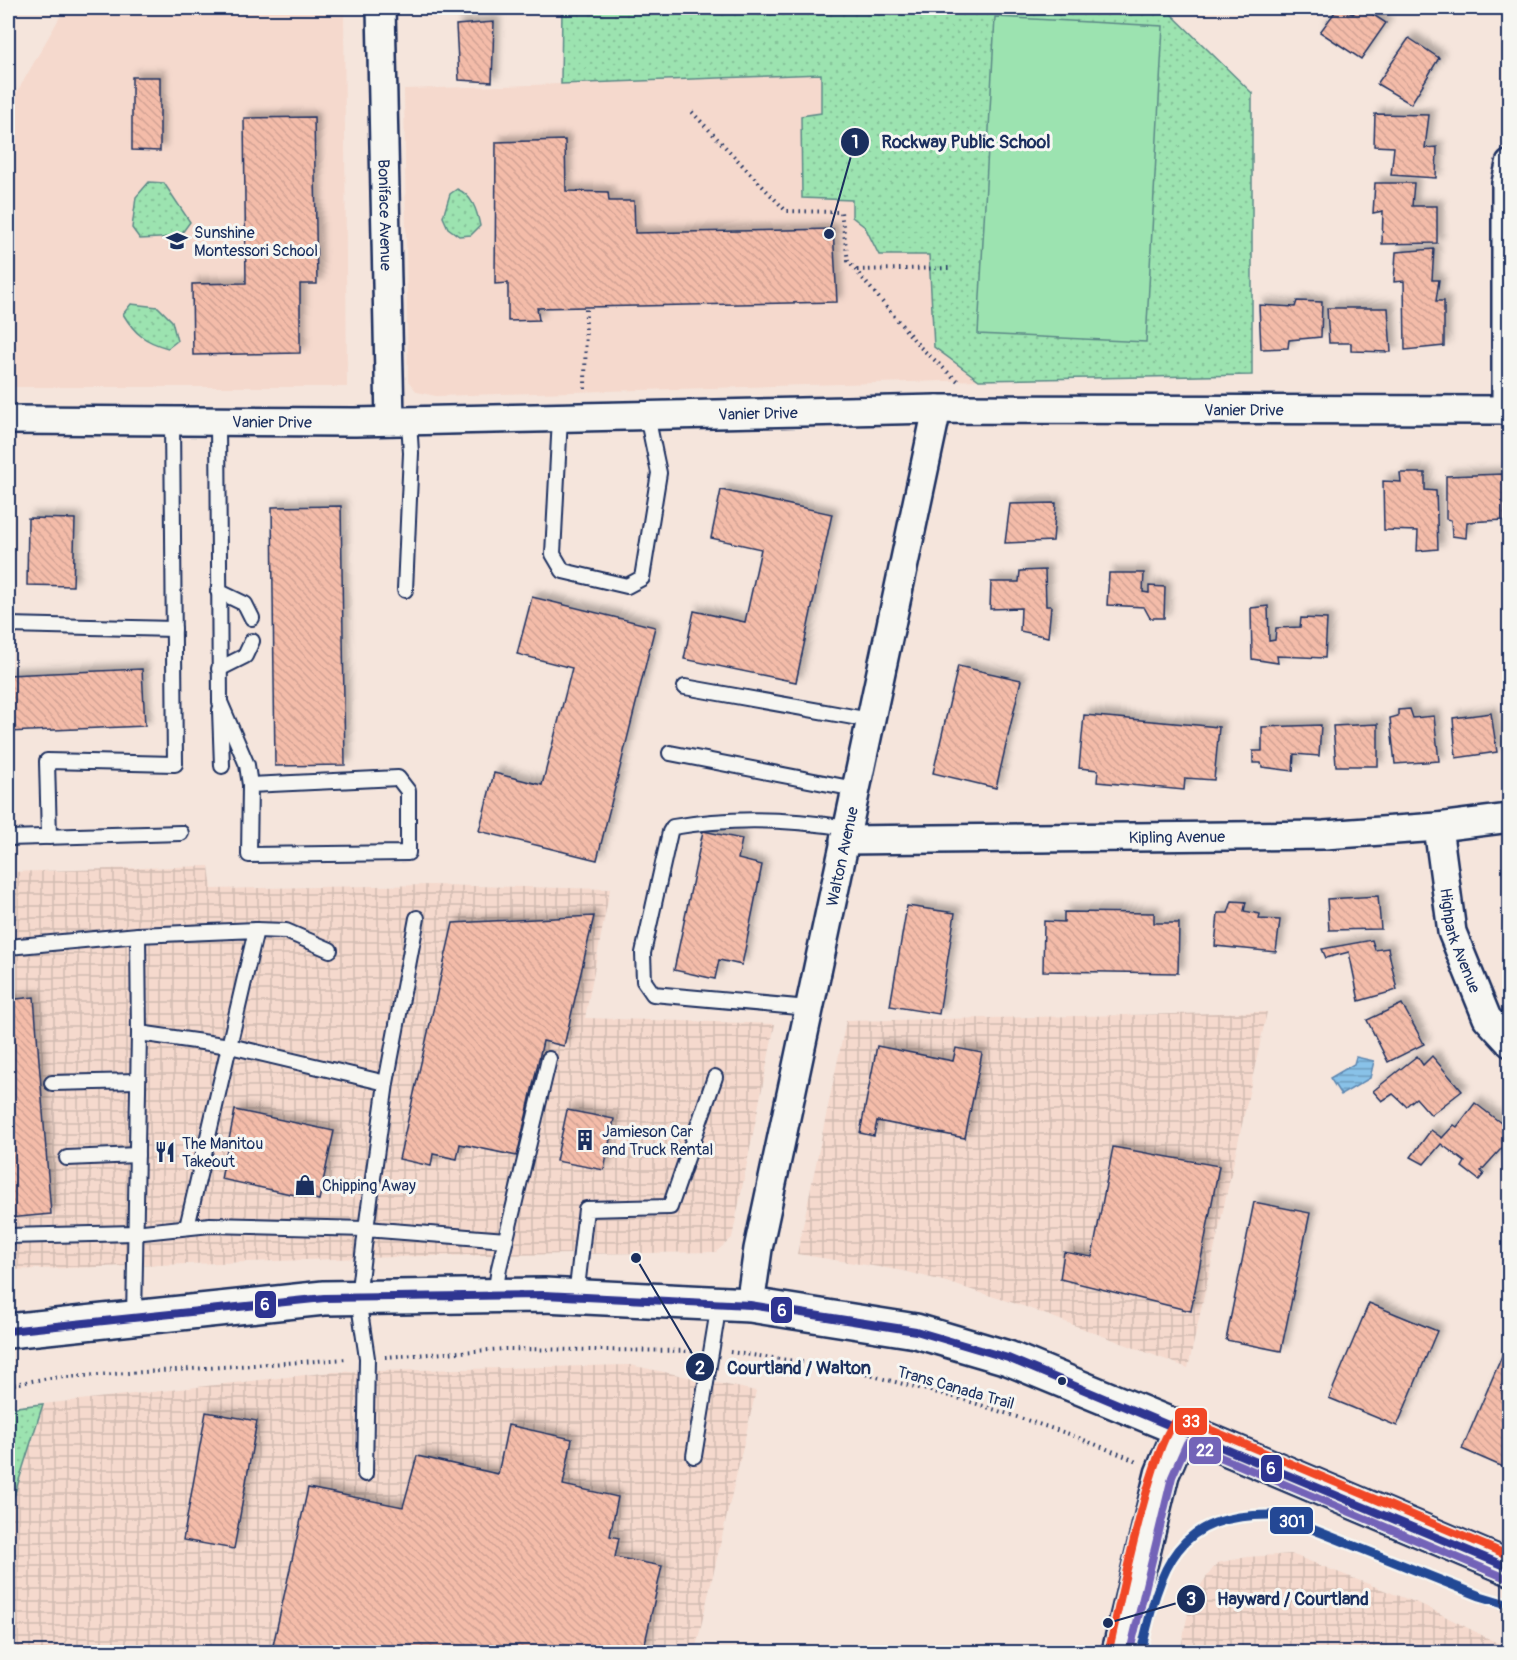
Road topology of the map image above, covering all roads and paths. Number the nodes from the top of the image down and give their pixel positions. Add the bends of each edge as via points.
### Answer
1 (381, 8) edge
2 (692, 112) dead end
3 (1509, 164) edge
4 (949, 268) dead end
5 (856, 270) junction
6 (585, 307) dead end
7 (960, 384) dead end
8 (585, 389) dead end
9 (937, 409) junction
10 (1508, 411) edge
11 (647, 416) junction
12 (560, 418) junction
13 (8, 420) edge
14 (399, 421) junction
15 (172, 422) junction
16 (218, 422) junction
17 (405, 590) dead end
18 (219, 591) junction
19 (252, 618) dead end
20 (8, 625) edge
21 (174, 629) junction
22 (252, 641) dead end
23 (219, 669) junction
24 (685, 687) dead end
25 (220, 702) junction
26 (870, 720) junction
27 (670, 753) dead end
28 (222, 766) dead end
29 (250, 785) junction
30 (855, 789) junction
31 (1509, 818) edge
32 (1438, 827) junction
33 (181, 833) dead end
34 (846, 834) junction
35 (49, 837) junction
36 (8, 838) edge
37 (417, 918) dead end
38 (256, 930) junction
39 (138, 935) junction
40 (8, 947) edge
41 (330, 950) dead end
42 (809, 1008) junction
43 (139, 1033) junction
44 (1509, 1042) edge
45 (230, 1046) junction
46 (549, 1059) dead end
47 (715, 1077) dead end
48 (138, 1081) junction
49 (52, 1083) dead end
50 (386, 1083) junction
51 (137, 1155) junction
52 (67, 1158) dead end
53 (188, 1227) junction
54 (366, 1229) junction
55 (134, 1233) junction
56 (8, 1236) edge
57 (506, 1240) junction
58 (495, 1295) junction
59 (576, 1297) junction
60 (358, 1298) junction
61 (735, 1304) junction
62 (134, 1319) junction
63 (8, 1331) edge
64 (737, 1352) dead end
65 (1181, 1429) junction
66 (694, 1456) dead end
67 (1127, 1457) dead end
68 (365, 1474) dead end
69 (1509, 1568) edge
70 (1119, 1653) edge

1 - 14 street, Boniface Avenue
2 - 5 path via 786,211 841,212 848,261
3 - 10 street
4 - 5 path
5 - 7 path via 920,347
6 - 8 path
9 - 10 street, Vanier Drive
9 - 11 street, Vanier Drive
9 - 26 street, Walton Avenue
11 - 12 street, Vanier Drive
11 - 12 lane via 659,473 642,578 627,586 563,571 553,554
12 - 14 street, Vanier Drive
13 - 15 street, Vanier Drive
14 - 16 street, Vanier Drive
14 - 17 lane via 411,453
15 - 16 street, Vanier Drive
15 - 21 lane
16 - 18 lane
18 - 19 lane via 245,604
18 - 23 lane
20 - 21 lane
21 - 35 lane via 175,764 47,761
22 - 23 lane via 245,656
23 - 25 lane
24 - 26 lane
25 - 28 lane
25 - 29 lane via 247,765
26 - 30 street, Walton Avenue
27 - 30 lane
29 - 29 lane via 398,778 408,791 408,853 249,855
30 - 34 street, Walton Avenue
31 - 32 street, Kipling Avenue
32 - 34 street, Kipling Avenue via 1324,835
32 - 44 street, Highpark Avenue via 1452,932 1487,1018
33 - 35 lane
34 - 42 street, Walton Avenue
34 - 42 lane via 779,822 702,822 674,827 643,953 644,981 654,994
35 - 36 lane
37 - 50 lane
38 - 39 lane
38 - 41 lane via 286,931
38 - 45 lane
39 - 40 lane
39 - 43 lane
42 - 61 street, Walton Avenue via 758,1249
43 - 45 lane
43 - 48 lane
45 - 50 lane
45 - 53 lane
46 - 57 lane
47 - 59 lane via 670,1207 586,1209
48 - 49 lane
48 - 51 lane
50 - 54 lane
51 - 52 lane
51 - 55 lane
53 - 54 lane
53 - 55 lane
54 - 57 lane
54 - 60 lane
55 - 56 lane
55 - 62 lane
57 - 58 lane
58 - 59 main road
58 - 60 main road
59 - 61 main road
60 - 62 main road via 324,1298
60 - 68 lane via 368,1358
61 - 65 main road via 916,1331 1008,1358
61 - 66 lane
62 - 63 main road
64 - 67 path, Trans Canada Trail via 838,1368 965,1400
65 - 69 main road
65 - 70 main road via 1162,1474

